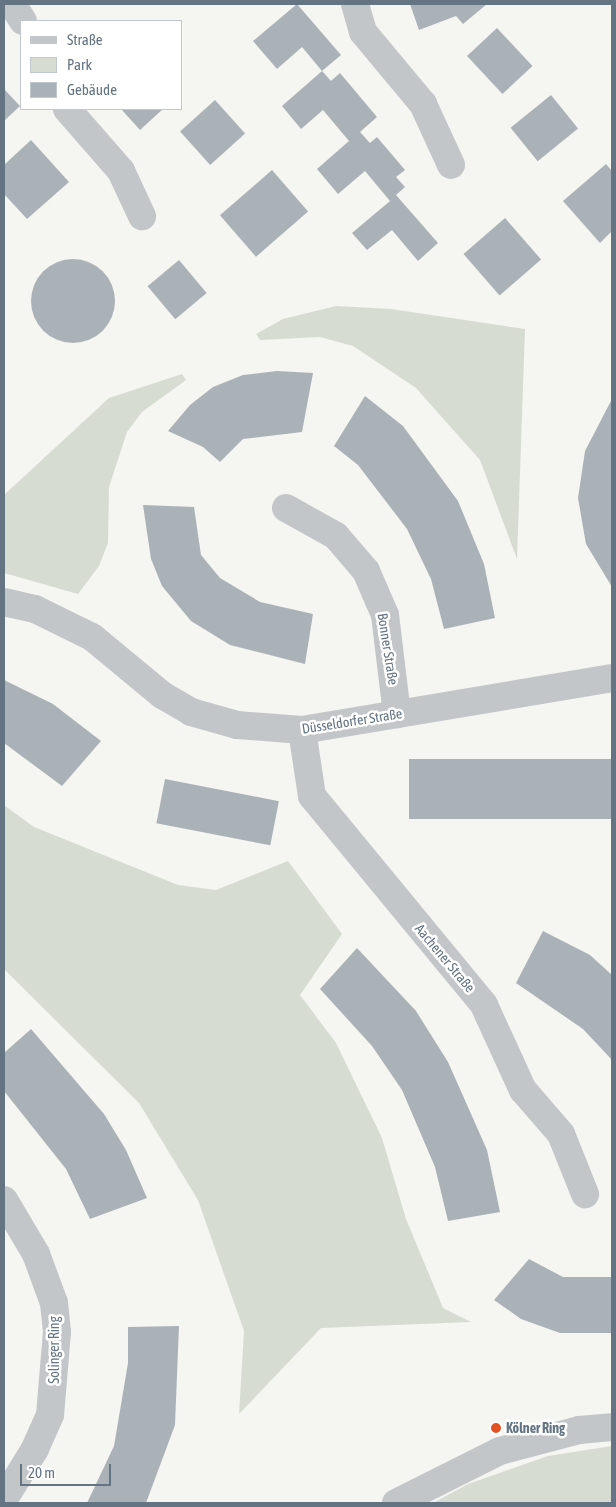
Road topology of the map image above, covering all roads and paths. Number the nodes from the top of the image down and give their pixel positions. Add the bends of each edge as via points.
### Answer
1 (12, 4) edge
2 (355, 4) edge
3 (22, 20) edge
4 (68, 110) edge
5 (451, 165) dead end
6 (142, 216) dead end
7 (286, 508) dead end
8 (4, 602) edge
9 (612, 678) edge
10 (397, 714) junction
11 (302, 730) junction
12 (585, 1194) dead end
13 (4, 1200) edge
14 (612, 1427) edge
15 (4, 1499) edge
16 (396, 1503) edge

1 - 3 street
2 - 5 street via 363,32 423,104
4 - 6 street via 121,171
7 - 10 street, Bonner Straße via 336,536 366,571 385,615
8 - 11 street, Düsseldorfer Straße via 35,609 92,637 162,695 192,712 237,725
9 - 10 street, Düsseldorfer Straße
10 - 11 street, Düsseldorfer Straße
11 - 12 street, Aachener Straße via 312,796 484,1005 523,1090 561,1134
13 - 15 street, Solinger Ring via 36,1254 54,1303 57,1332 50,1415 35,1449
14 - 16 street via 579,1430 500,1451

